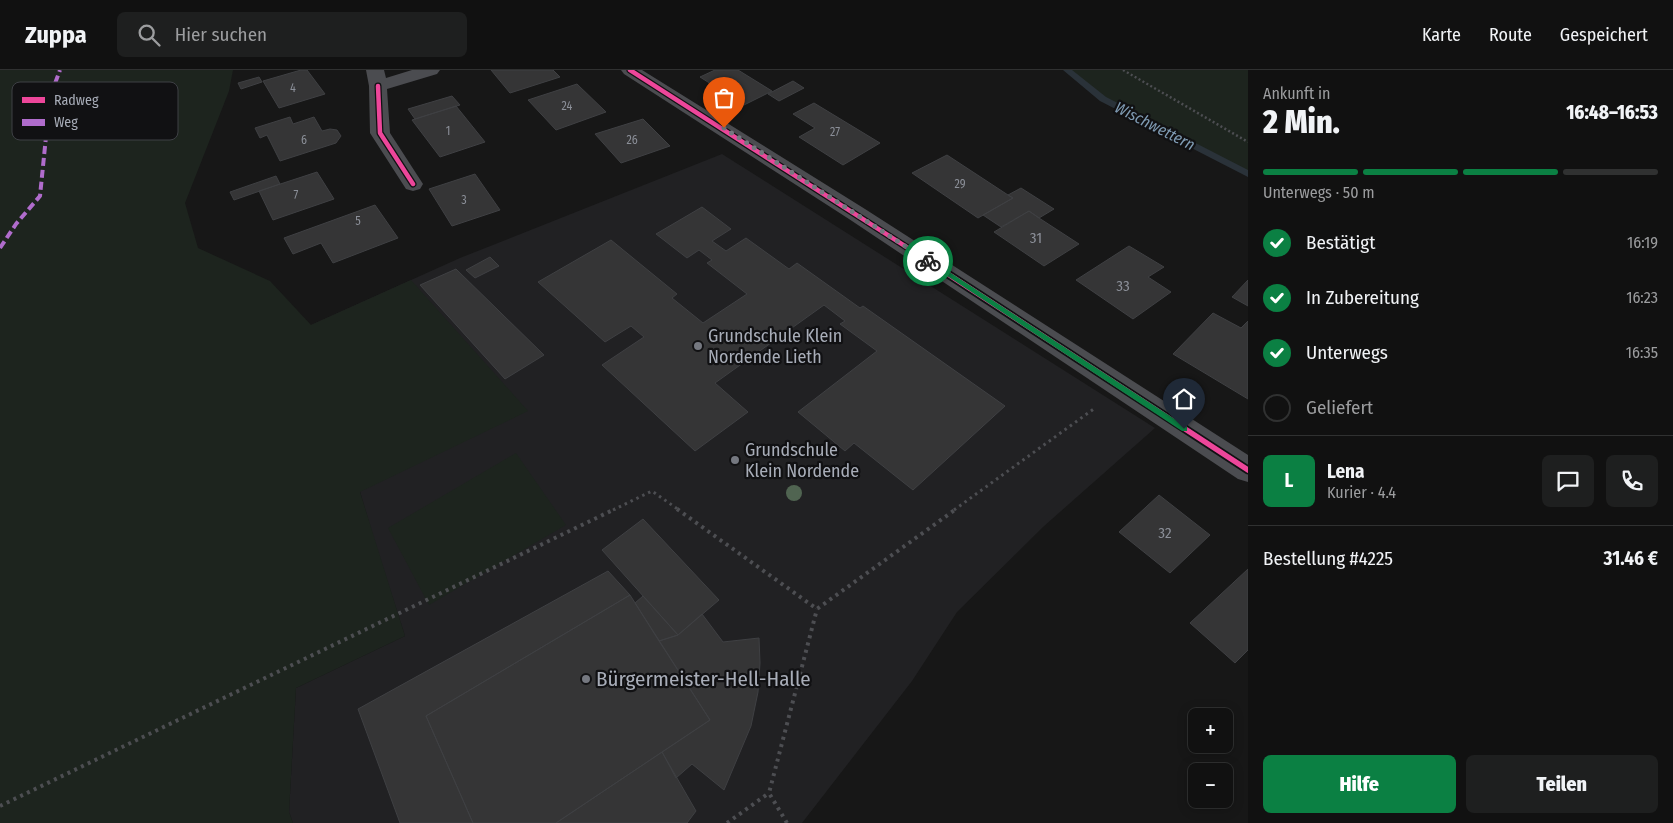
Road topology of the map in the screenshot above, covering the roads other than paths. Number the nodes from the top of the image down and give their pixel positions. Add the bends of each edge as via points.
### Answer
1 (431, 70) edge
2 (630, 70) edge
3 (377, 78) edge
4 (413, 184) dead end
5 (1248, 470) edge

1 - 3 street
2 - 5 street
3 - 4 street via 380,133

